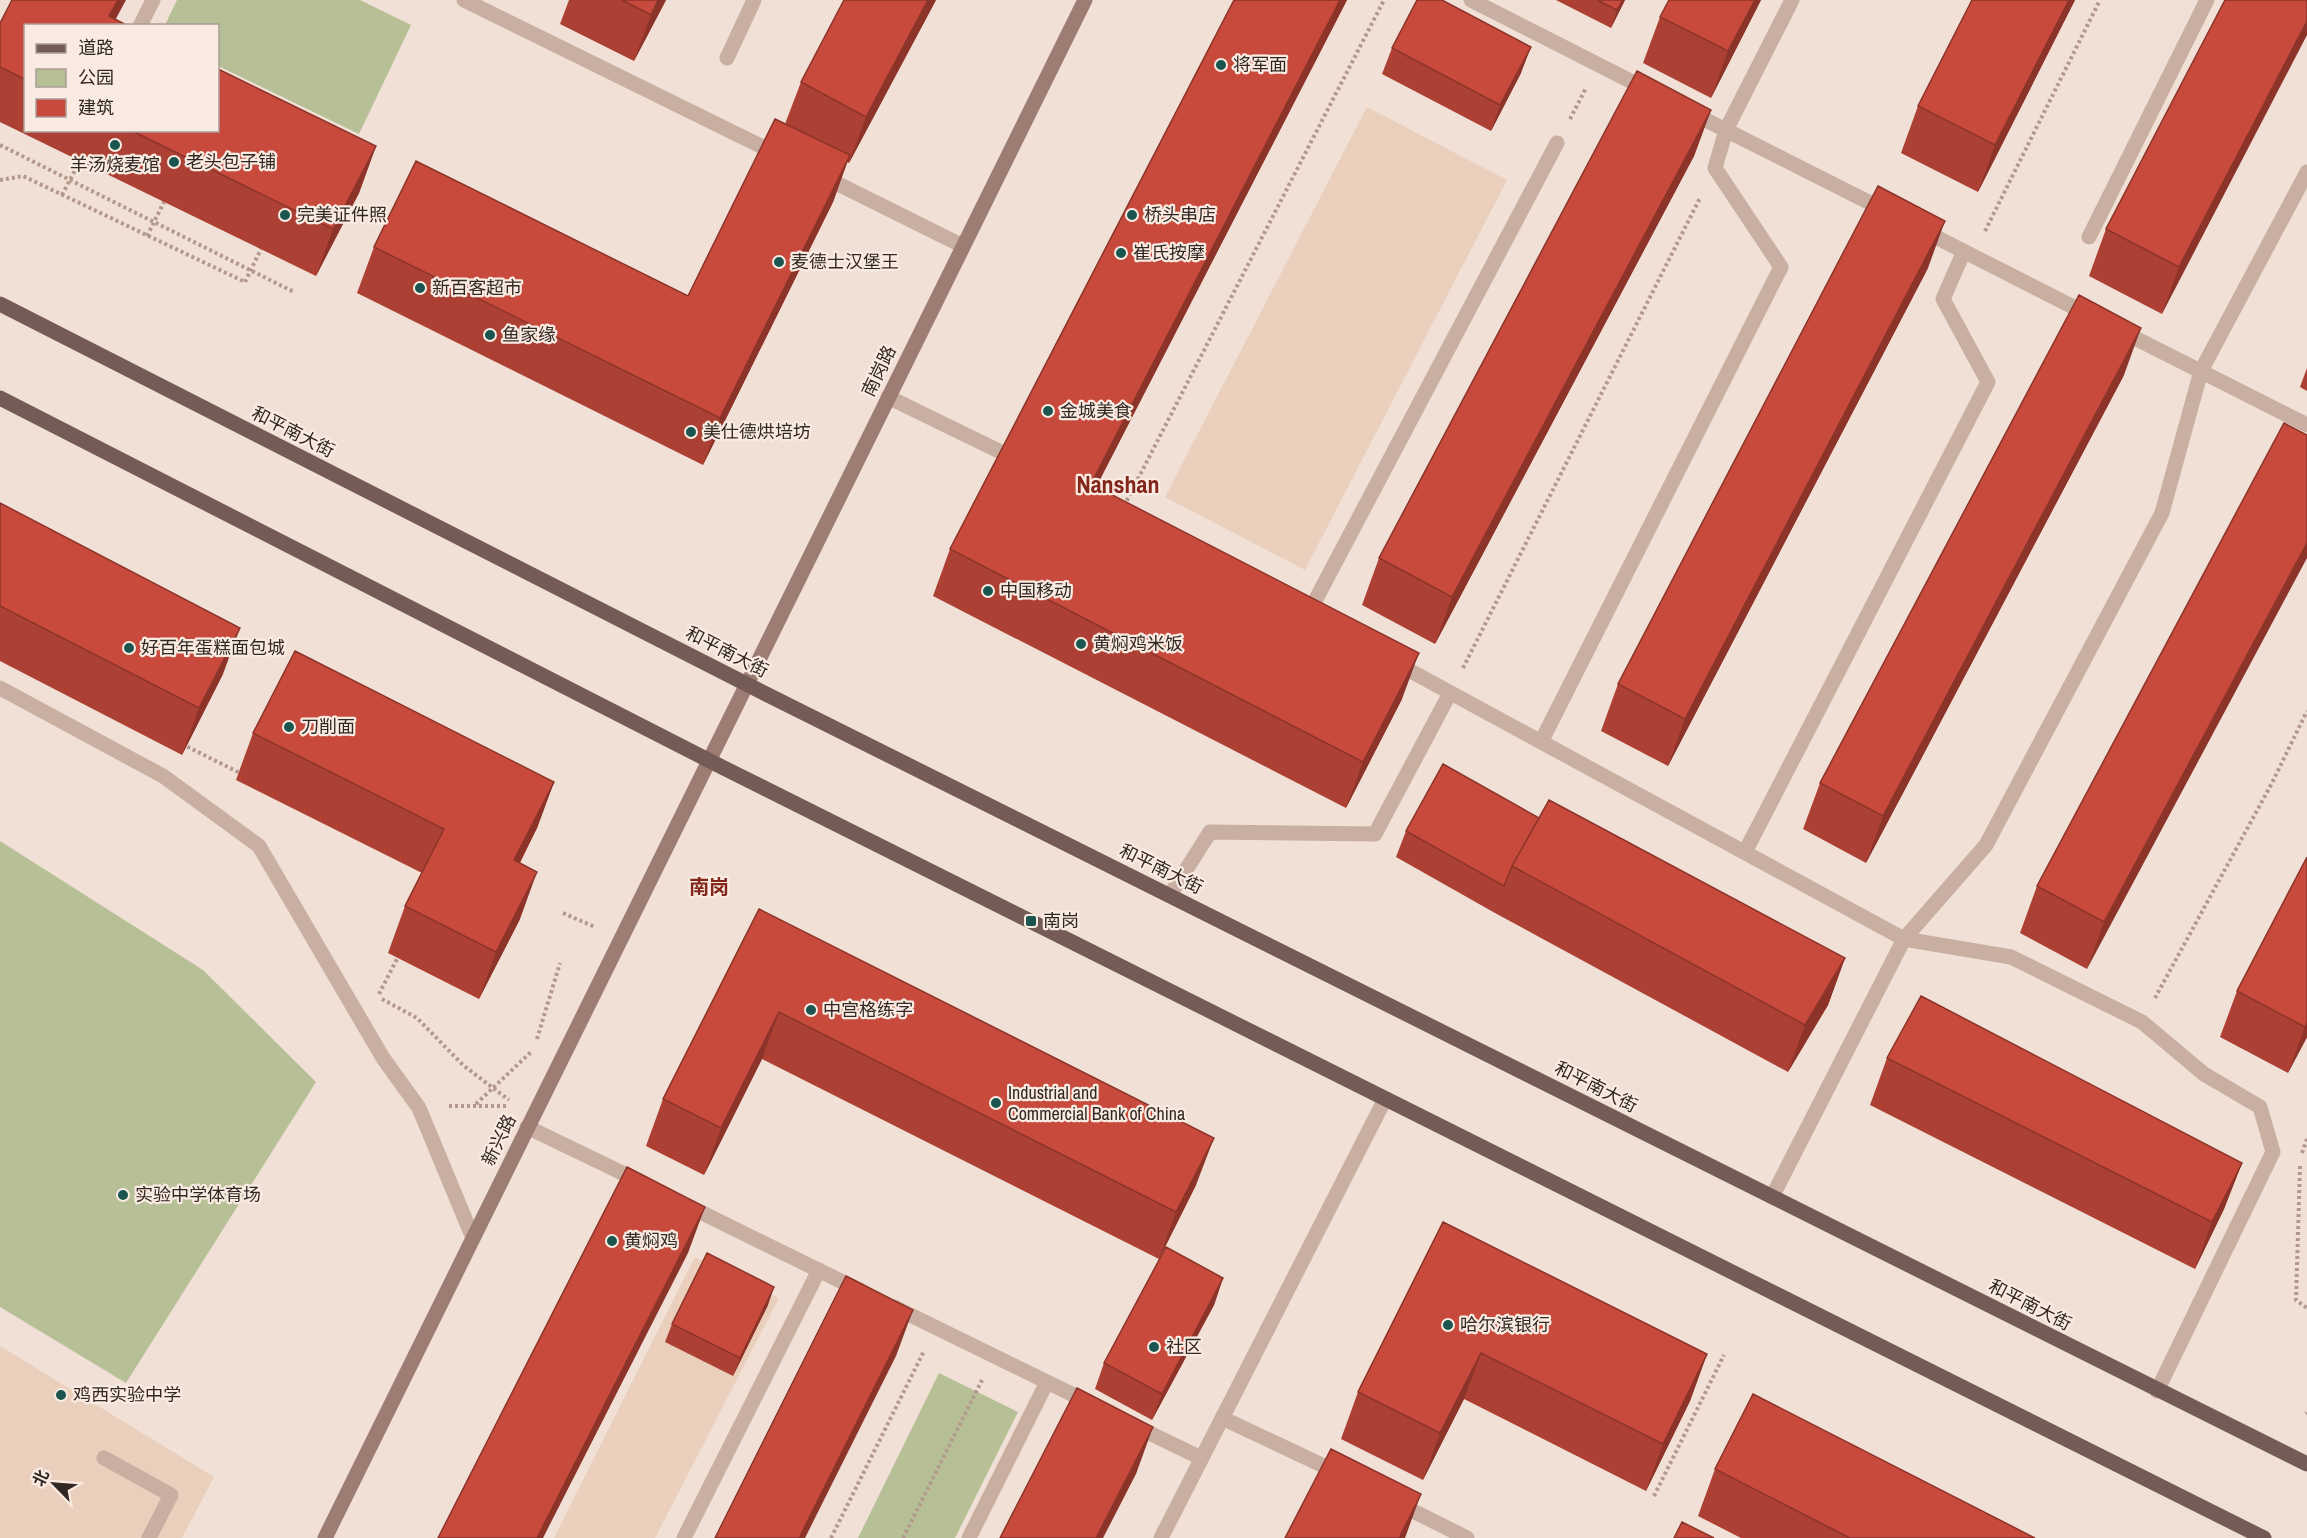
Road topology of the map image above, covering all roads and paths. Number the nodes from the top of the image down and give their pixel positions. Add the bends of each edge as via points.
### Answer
1 (153, 0) edge
2 (464, 0) edge
3 (754, 0) edge
4 (1085, 0) edge
5 (1384, 0) edge
6 (1471, 0) edge
7 (1792, 0) edge
8 (2100, 0) edge
9 (2207, 0) edge
10 (141, 24) edge
11 (727, 58) dead end
12 (1598, 65) junction
13 (1726, 130) junction
14 (1557, 143) joint
15 (0, 145) edge
16 (789, 160) edge
17 (80, 161) dead end
18 (1715, 168) junction
19 (810, 171) edge
20 (2307, 172) edge
21 (0, 180) edge
22 (62, 195) junction
23 (164, 201) dead end
24 (147, 236) junction
25 (2089, 237) dead end
26 (963, 246) junction
27 (261, 249) dead end
28 (1969, 253) junction
29 (294, 292) dead end
30 (0, 304) edge
31 (2201, 371) junction
32 (888, 397) junction
33 (0, 398) edge
34 (2307, 425) edge
35 (1006, 455) edge
36 (1120, 515) edge
37 (1307, 616) edge
38 (1378, 654) edge
39 (746, 683) junction
40 (0, 688) edge
41 (1450, 693) junction
42 (2307, 711) edge
43 (179, 742) edge
44 (1541, 742) junction
45 (708, 759) junction
46 (245, 776) dead end
47 (1745, 852) junction
48 (1170, 895) junction
49 (563, 913) dead end
50 (620, 939) junction
51 (1904, 939) junction
52 (399, 955) dead end
53 (560, 963) dead end
54 (2142, 1022) junction
55 (534, 1049) junction
56 (531, 1060) dead end
57 (1385, 1099) junction
58 (475, 1105) junction
59 (419, 1108) junction
60 (527, 1126) junction
61 (2307, 1139) edge
62 (651, 1187) edge
63 (671, 1197) edge
64 (1772, 1197) junction
65 (473, 1238) junction
66 (819, 1270) junction
67 (2307, 1308) edge
68 (936, 1327) junction
69 (1724, 1355) dead end
70 (994, 1356) junction
71 (1047, 1382) junction
72 (2157, 1391) junction
73 (1098, 1408) edge
74 (1119, 1418) edge
75 (1222, 1418) junction
76 (104, 1458) dead end
77 (1201, 1458) junction
78 (2307, 1464) edge
79 (1357, 1482) edge
80 (1654, 1496) dead end
81 (1387, 1497) edge
82 (149, 1538) edge
83 (325, 1538) edge
84 (684, 1538) edge
85 (831, 1538) edge
86 (903, 1538) edge
87 (969, 1538) edge
88 (1161, 1538) edge
89 (1467, 1538) edge
90 (2264, 1538) edge

1 - 10 street
2 - 16 street
3 - 11 street
4 - 26 street, 南岗路
5 - 36 path
6 - 12 street
7 - 13 street
8 - 28 path
9 - 25 street
12 - 13 street
12 - 14 path
13 - 18 street
13 - 28 street
14 - 37 street
15 - 29 path
17 - 22 path, bridge
18 - 41 path
18 - 44 street via 1781,267
19 - 26 street
20 - 31 street
21 - 22 path via 23,176
22 - 24 path
23 - 24 path, bridge
24 - 27 path, bridge via 244,282
26 - 32 street, 南岗路
28 - 31 street
28 - 47 street via 1943,299 1988,382
30 - 39 main road, 和平南大街
31 - 34 street
31 - 51 street via 2162,513 1986,845
32 - 35 street
32 - 39 street, 南岗路
33 - 45 main road
38 - 41 street
39 - 45 street, 南岗路
39 - 48 main road, 和平南大街
40 - 59 street via 164,776 259,846 383,1058
41 - 44 street
41 - 48 street via 1375,834 1210,832
42 - 54 path
43 - 46 path
44 - 47 street
45 - 50 street, 新兴路
45 - 57 main road
47 - 51 street
48 - 64 main road, 和平南大街
49 - 50 path
50 - 60 street, 新兴路
51 - 54 street via 2011,957
51 - 64 street
52 - 58 path via 378,997 417,1018 464,1066 517,1106
53 - 55 path
54 - 72 street via 2204,1074 2260,1107 2273,1152
55 - 56 path
55 - 58 path
57 - 75 street
57 - 90 main road
58 - 59 path
59 - 65 street
60 - 62 street
60 - 65 street, 新兴路
61 - 67 path via 2300,1158 2296,1300
63 - 66 street
64 - 72 main road, 和平南大街
65 - 83 street, 新兴路
66 - 68 street
66 - 84 street
68 - 70 street
68 - 85 path
69 - 80 path
70 - 71 street
70 - 86 path
71 - 73 street
71 - 87 street
72 - 78 main road, 和平南大街
74 - 77 street
75 - 77 street
75 - 79 street
76 - 82 street via 171,1495
77 - 88 street
81 - 89 street

